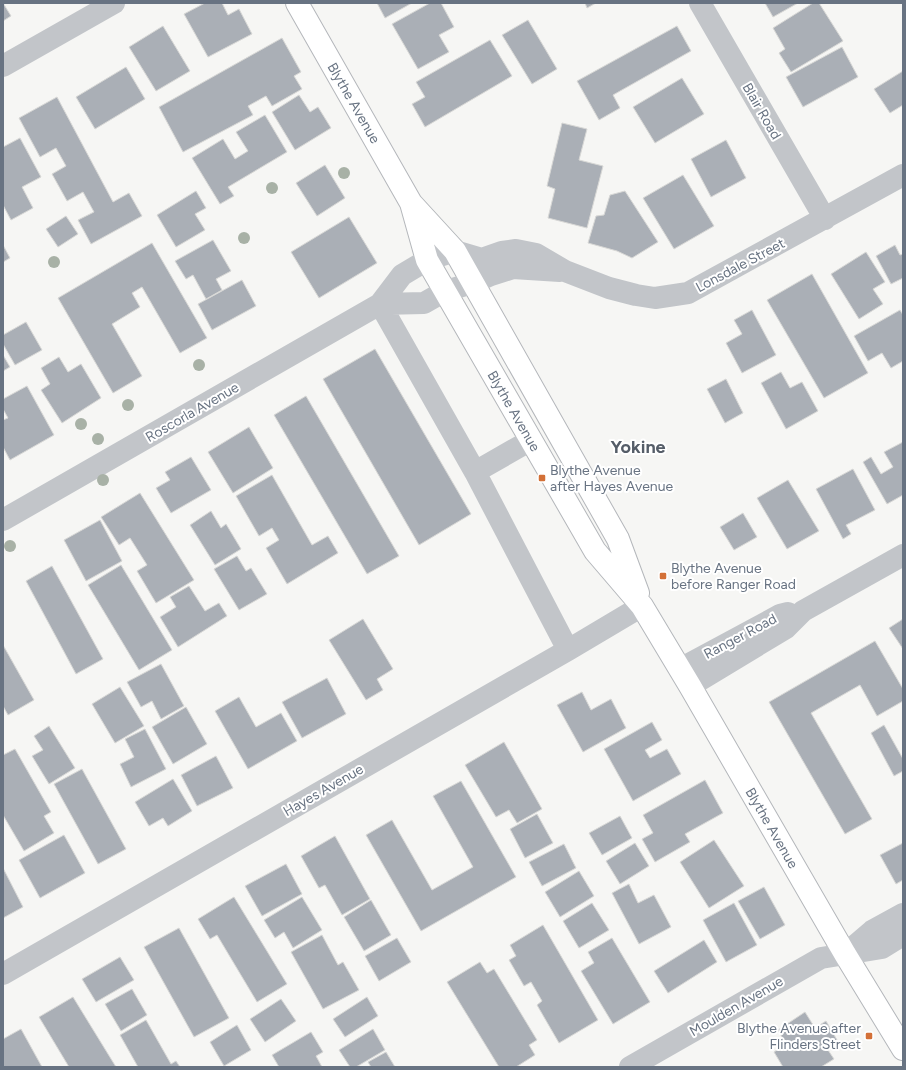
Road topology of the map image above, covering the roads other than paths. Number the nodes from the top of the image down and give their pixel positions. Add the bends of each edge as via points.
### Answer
1 (114, 3) edge
2 (297, 3) edge
3 (700, 3) edge
4 (3, 66) edge
5 (903, 175) edge
6 (411, 203) junction
7 (825, 219) junction
8 (455, 251) junction
9 (427, 260) junction
10 (565, 271) junction
11 (473, 283) junction
12 (445, 291) junction
13 (380, 304) junction
14 (531, 440) junction
15 (475, 472) junction
16 (3, 520) edge
17 (903, 555) edge
18 (642, 606) junction
19 (568, 650) junction
20 (685, 677) junction
21 (903, 914) edge
22 (903, 935) edge
23 (845, 954) junction
24 (3, 974) edge
25 (903, 1049) edge
26 (630, 1067) edge

1 - 4 street
2 - 6 main road, Blythe Avenue
3 - 7 street, Blair Road
5 - 7 street, Lonsdale Street
6 - 8 main road, Blythe Avenue
6 - 9 main road, Blythe Avenue
7 - 10 street, Lonsdale Street via 688,293 656,298 636,295 609,288
8 - 9 street, Roscorla Avenue
8 - 10 street, Lonsdale Street via 482,259 516,250 536,254
8 - 11 main road, Blythe Avenue
9 - 12 main road, Blythe Avenue
9 - 13 street, Roscorla Avenue via 402,275
10 - 11 street, Lonsdale Street via 513,268
11 - 12 street, Roscorla Avenue
11 - 18 main road, Blythe Avenue via 618,539
12 - 13 street, Roscorla Avenue via 424,303
12 - 14 main road, Blythe Avenue
13 - 15 street
13 - 16 street, Roscorla Avenue
14 - 15 street
14 - 18 main road, Blythe Avenue via 595,551
15 - 19 street
17 - 20 street, Ranger Road via 803,611 786,628
18 - 19 street, Hayes Avenue
18 - 20 main road, Blythe Avenue
19 - 24 street, Hayes Avenue
20 - 23 main road, Blythe Avenue
21 - 23 street via 872,931
22 - 23 street, Moulden Avenue via 882,948
23 - 25 main road, Blythe Avenue
23 - 26 street, Moulden Avenue via 821,958

